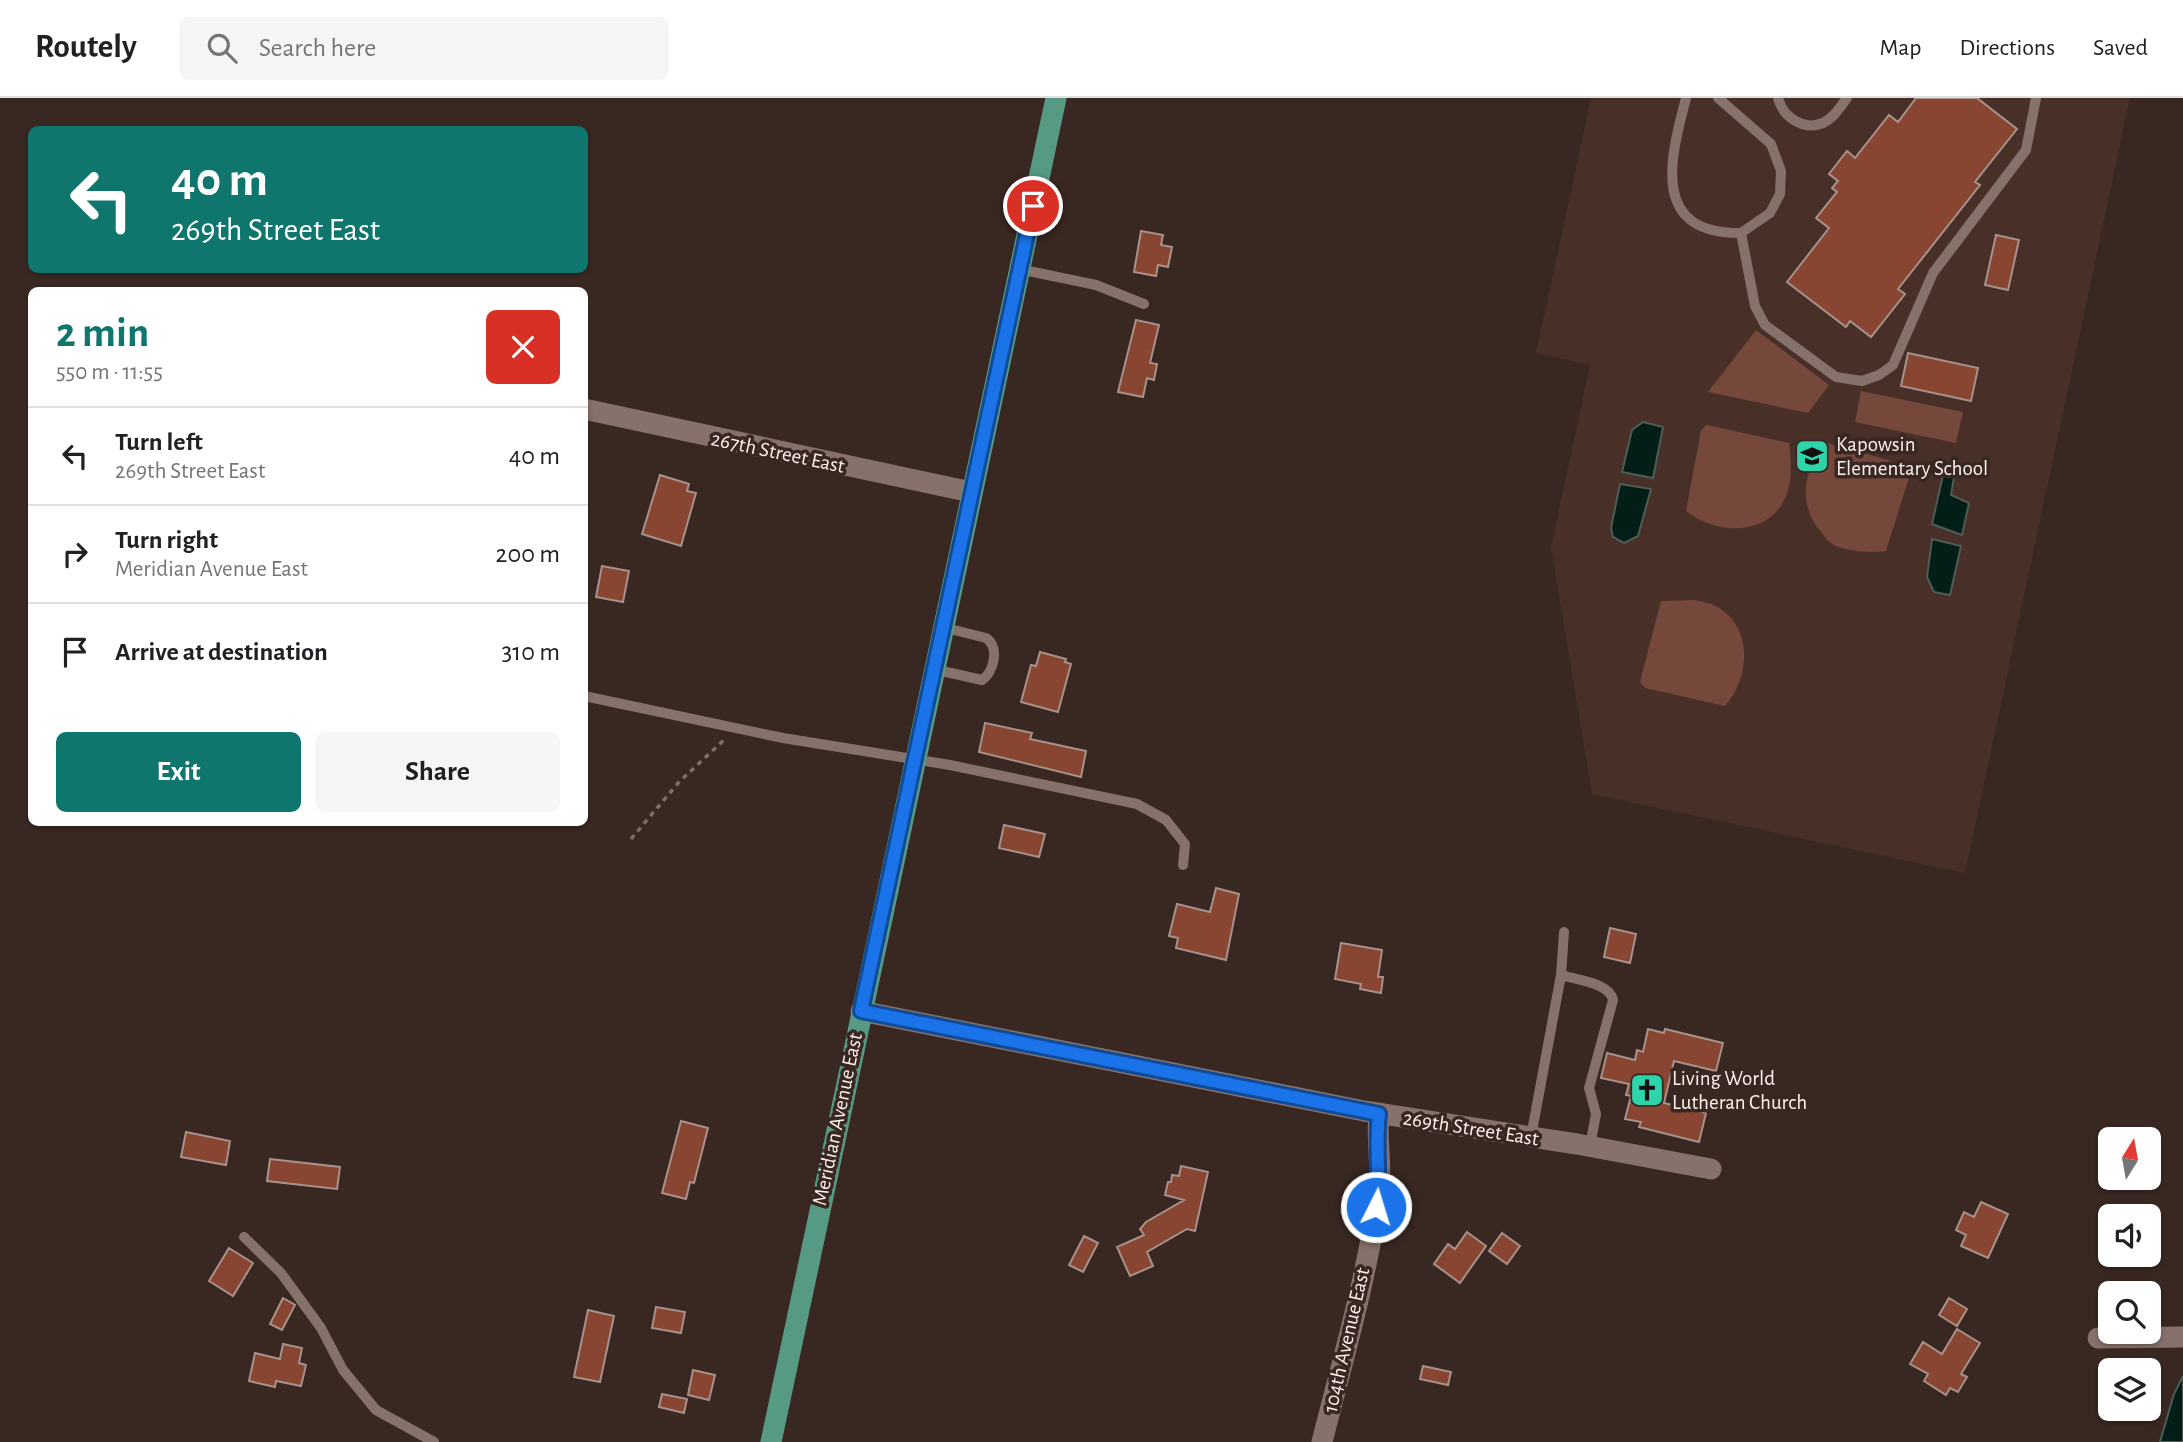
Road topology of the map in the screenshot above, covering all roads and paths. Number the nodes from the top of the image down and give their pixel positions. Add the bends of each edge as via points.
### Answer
1 (1056, 98) edge
2 (1686, 98) edge
3 (1718, 98) edge
4 (1778, 98) edge
5 (1847, 98) edge
6 (2036, 98) edge
7 (1741, 233) junction
8 (1020, 269) junction
9 (1144, 304) dead end
10 (588, 410) edge
11 (971, 492) junction
12 (942, 627) junction
13 (933, 669) junction
14 (588, 697) edge
15 (736, 728) junction
16 (913, 760) junction
17 (631, 839) dead end
18 (1183, 865) dead end
19 (1564, 932) dead end
20 (1561, 975) junction
21 (861, 1011) junction
22 (1379, 1114) junction
23 (1531, 1137) junction
24 (1590, 1146) junction
25 (1711, 1169) dead end
26 (244, 1237) dead end
27 (2161, 1337) edge
28 (2183, 1337) edge
29 (434, 1442) edge
30 (771, 1442) edge
31 (1322, 1442) edge

1 - 8 main road, Meridian Avenue East
2 - 7 lane via 1670,173 1676,205 1696,225 1720,233
3 - 7 lane via 1771,144 1781,171 1780,194 1770,213
4 - 5 lane via 1791,120 1807,126 1835,114
6 - 7 lane via 2026,150 1933,273 1893,365 1879,375 1861,381 1836,377 1765,325 1755,306
8 - 9 lane via 1096,285
8 - 11 main road, Meridian Avenue East
10 - 11 street, 267th Street East
11 - 12 main road, Meridian Avenue East
12 - 13 main road, Meridian Avenue East
12 - 13 lane via 986,638 995,651 989,675 982,680
13 - 16 main road, Meridian Avenue East
14 - 15 lane
15 - 16 lane
15 - 17 path via 679,782
16 - 18 lane via 1137,804 1166,820 1185,844
16 - 21 main road, Meridian Avenue East
19 - 20 lane
20 - 23 lane
20 - 24 lane via 1606,988 1614,1000 1589,1088 1596,1114
21 - 22 street, 269th Street East
21 - 30 main road, Meridian Avenue East
22 - 23 street, 269th Street East
22 - 31 street, 104th Avenue East via 1379,1186 1373,1229
23 - 24 street, 269th Street East
24 - 25 street, 269th Street East
26 - 29 lane via 281,1273 321,1328 343,1370 376,1410
27 - 28 street

